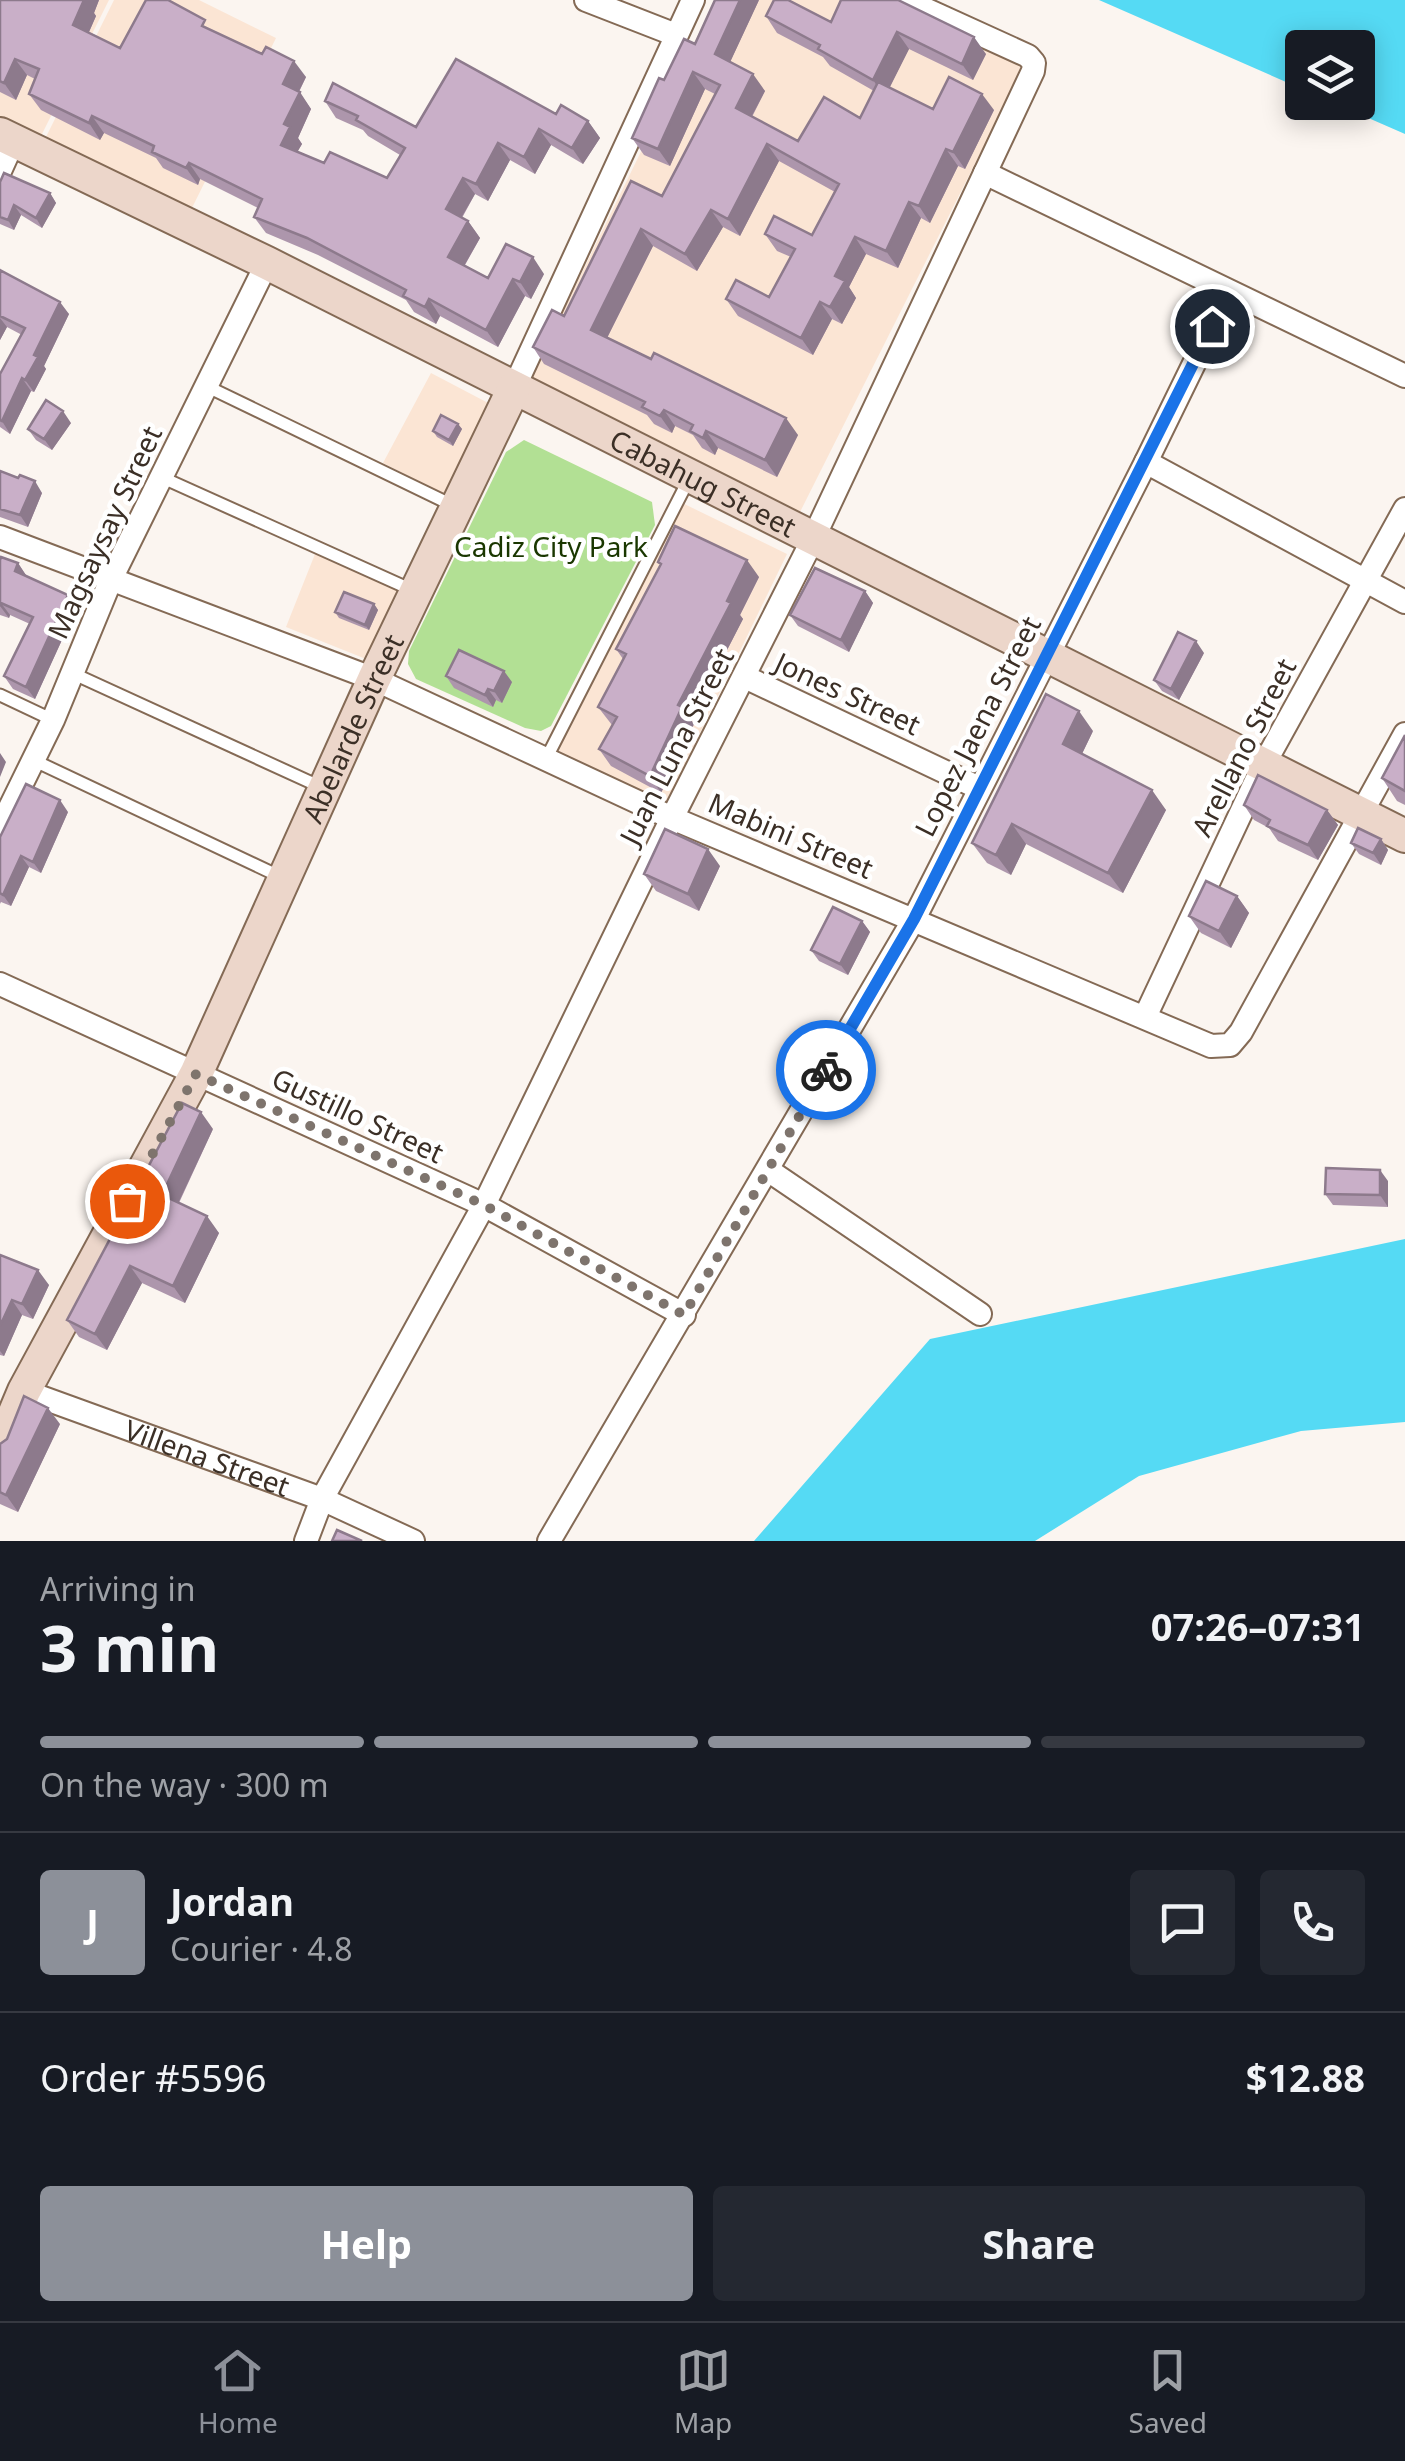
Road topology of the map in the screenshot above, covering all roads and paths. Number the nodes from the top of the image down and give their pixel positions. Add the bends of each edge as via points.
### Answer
1 (586, 0) edge
2 (693, 0) edge
3 (905, 0) edge
4 (676, 35) junction
5 (7, 137) edge
6 (0, 171) edge
7 (986, 173) junction
8 (267, 263) junction
9 (1229, 292) junction
10 (1405, 376) edge
11 (206, 386) junction
12 (514, 388) junction
13 (1146, 462) junction
14 (161, 477) junction
15 (690, 477) junction
16 (456, 507) junction
17 (1405, 509) edge
18 (0, 536) edge
19 (813, 538) junction
20 (112, 577) junction
21 (1363, 581) junction
22 (416, 591) junction
23 (1405, 602) edge
24 (1047, 653) junction
25 (72, 673) junction
26 (745, 677) junction
27 (374, 679) junction
28 (0, 695) edge
29 (53, 720) junction
30 (1405, 734) edge
31 (547, 757) junction
32 (33, 760) junction
33 (1264, 766) junction
34 (979, 788) junction
35 (324, 789) junction
36 (1363, 815) junction
37 (672, 818) junction
38 (0, 828) edge
39 (1405, 836) edge
40 (284, 878) junction
41 (914, 919) junction
42 (0, 984) edge
43 (1145, 1017) junction
44 (196, 1074) junction
45 (768, 1170) junction
46 (484, 1205) junction
47 (980, 1314) dead end
48 (684, 1315) junction
49 (12, 1386) edge
50 (0, 1448) edge
51 (322, 1499) junction
52 (306, 1541) edge
53 (413, 1541) edge
54 (550, 1541) edge

1 - 4 street
2 - 4 street, Abelarde Street
3 - 7 street, Juan Luna Street via 1034,63
4 - 12 street, Abelarde Street
5 - 6 street
5 - 8 street, Cabahug Street
7 - 9 street
7 - 19 street, Juan Luna Street
8 - 11 street, Magsaysay Street
8 - 12 street, Cabahug Street
9 - 10 street
9 - 13 street, Lopez Jaena Street
11 - 14 street, Magsaysay Street
11 - 16 lane
12 - 15 street, Cabahug Street
12 - 16 street, Abelarde Street
13 - 21 street
13 - 24 street, Lopez Jaena Street
14 - 20 street, Magsaysay Street
14 - 22 lane
15 - 19 street, Cabahug Street
15 - 31 lane
16 - 22 street, Abelarde Street
17 - 21 street, Arellano Street
18 - 20 street, Mabini Street
19 - 24 street, Cabahug Street
19 - 26 street, Juan Luna Street
20 - 25 street, Magsaysay Street
20 - 27 street, Mabini Street
21 - 23 street
21 - 33 street, Arellano Street
22 - 27 street, Abelarde Street
24 - 33 street, Cabahug Street
24 - 34 street, Lopez Jaena Street
25 - 29 street, Magsaysay Street
25 - 35 lane
26 - 34 street, Jones Street
26 - 37 street, Juan Luna Street
27 - 31 street, Mabini Street
27 - 35 street, Abelarde Street
28 - 29 lane
29 - 32 street, Magsaysay Street
30 - 36 street, Mabini Street
31 - 37 street, Mabini Street
32 - 38 street, Magsaysay Street
32 - 40 lane
33 - 36 street, Cabahug Street
33 - 43 street, Arellano Street
34 - 41 street, Lopez Jaena Street
35 - 40 street, Abelarde Street
36 - 39 street, Cabahug Street
36 - 43 street, Mabini Street via 1230,1045 1211,1046
37 - 41 street, Mabini Street
37 - 46 street, Juan Luna Street
40 - 44 street, Abelarde Street
41 - 43 street, Mabini Street
41 - 45 street, Lopez Jaena Street
42 - 44 street, Gustillo Street
44 - 46 street, Gustillo Street
44 - 49 street, Abelarde Street
45 - 47 street
45 - 48 street, Lopez Jaena Street
46 - 48 street, Gustillo Street
46 - 51 street, Juan Luna Street
48 - 54 street, Lopez Jaena Street
49 - 50 street, Abelarde Street
49 - 51 street, Villena Street
51 - 52 street, Juan Luna Street
51 - 53 street, Villena Street

